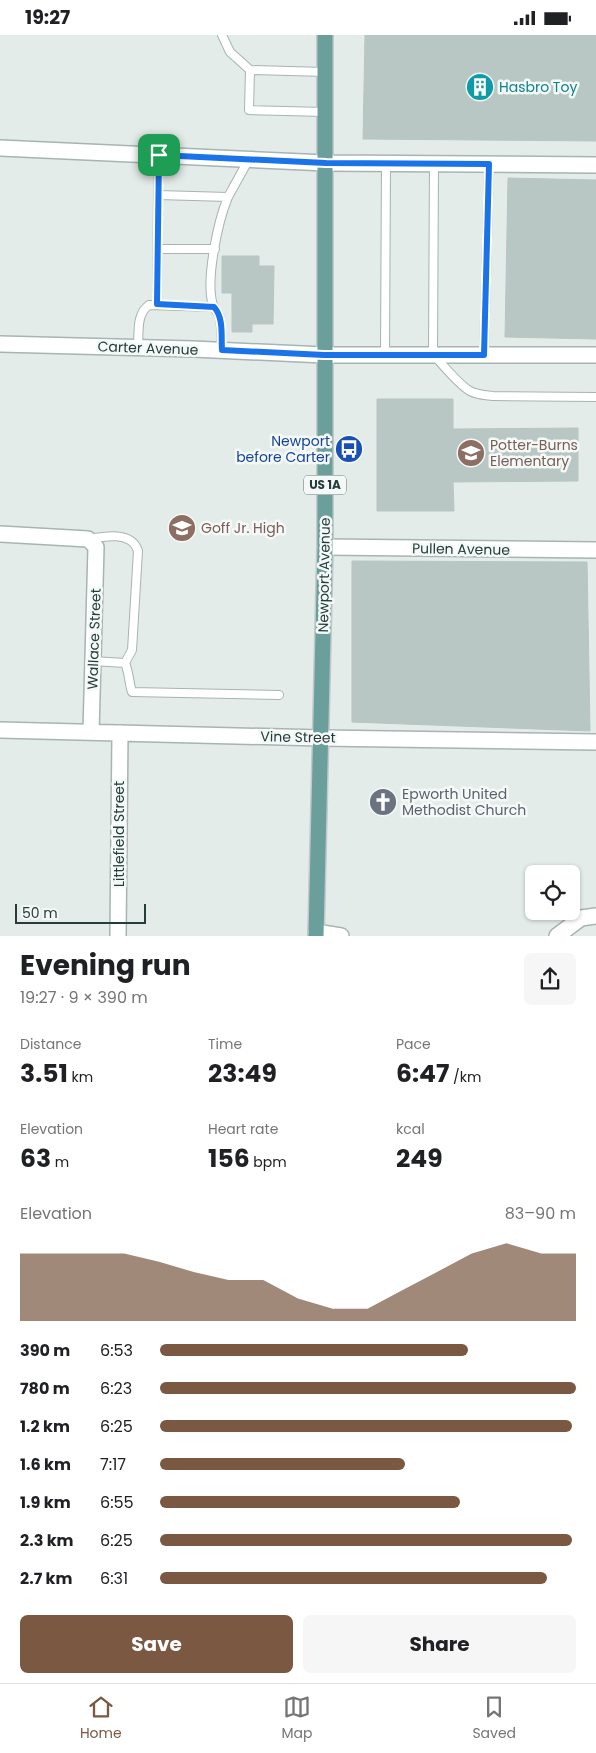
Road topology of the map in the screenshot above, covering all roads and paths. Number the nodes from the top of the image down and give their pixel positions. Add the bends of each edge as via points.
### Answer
1 (222, 35) edge
2 (325, 35) edge
3 (250, 70) junction
4 (325, 72) junction
5 (325, 112) junction
6 (0, 148) edge
7 (159, 155) junction
8 (249, 159) junction
9 (326, 163) junction
10 (386, 163) junction
11 (434, 163) junction
12 (489, 164) junction
13 (596, 165) edge
14 (158, 195) junction
15 (228, 197) junction
16 (158, 249) junction
17 (215, 249) junction
18 (157, 304) junction
19 (214, 307) junction
20 (0, 344) edge
21 (138, 348) junction
22 (222, 350) junction
23 (433, 354) junction
24 (324, 355) junction
25 (385, 355) junction
26 (484, 355) junction
27 (596, 355) edge
28 (596, 397) edge
29 (0, 534) edge
30 (92, 543) junction
31 (325, 547) junction
32 (596, 550) edge
33 (93, 661) junction
34 (125, 663) junction
35 (279, 695) dead end
36 (0, 730) edge
37 (91, 732) junction
38 (120, 733) junction
39 (322, 738) junction
40 (596, 741) edge
41 (596, 916) edge
42 (316, 934) edge
43 (118, 935) edge
44 (341, 935) edge
45 (557, 935) edge

1 - 3 lane via 230,52
2 - 4 main road, Newport Avenue / US 1A
3 - 4 lane
3 - 5 lane via 249,110
4 - 5 main road, Newport Avenue / US 1A
5 - 9 main road, Newport Avenue / US 1A
6 - 7 street
7 - 8 street
7 - 14 lane
8 - 9 street
8 - 15 lane
9 - 10 street
9 - 24 main road, Newport Avenue / US 1A
10 - 11 street
10 - 25 lane
11 - 12 street
11 - 23 lane
12 - 13 street
12 - 26 lane
14 - 15 lane
14 - 16 lane
15 - 17 lane
16 - 17 lane
16 - 18 lane
17 - 19 lane via 212,270
18 - 19 lane
18 - 21 lane via 149,305 141,312
19 - 22 lane via 221,319
20 - 21 street, Carter Avenue
21 - 22 street, Carter Avenue
22 - 24 street, Carter Avenue
23 - 25 street, Carter Avenue
23 - 26 street, Carter Avenue
23 - 28 lane via 463,385 479,394
24 - 25 street, Carter Avenue
24 - 31 main road, Newport Avenue / US 1A
26 - 27 street, Carter Avenue
29 - 30 street
30 - 33 street, Wallace Street
30 - 34 lane via 108,536 131,539 138,551 132,650
31 - 32 street, Pullen Avenue
31 - 39 main road, Newport Avenue / US 1A
33 - 34 lane
33 - 37 street, Wallace Street
34 - 35 lane via 132,692
36 - 37 street, Vine Street
37 - 38 street, Vine Street
38 - 39 street, Vine Street
38 - 43 street, Littlefield Street
39 - 40 street, Vine Street
39 - 42 main road, Newport Avenue / US 1A
41 - 45 street via 581,918
42 - 44 street

